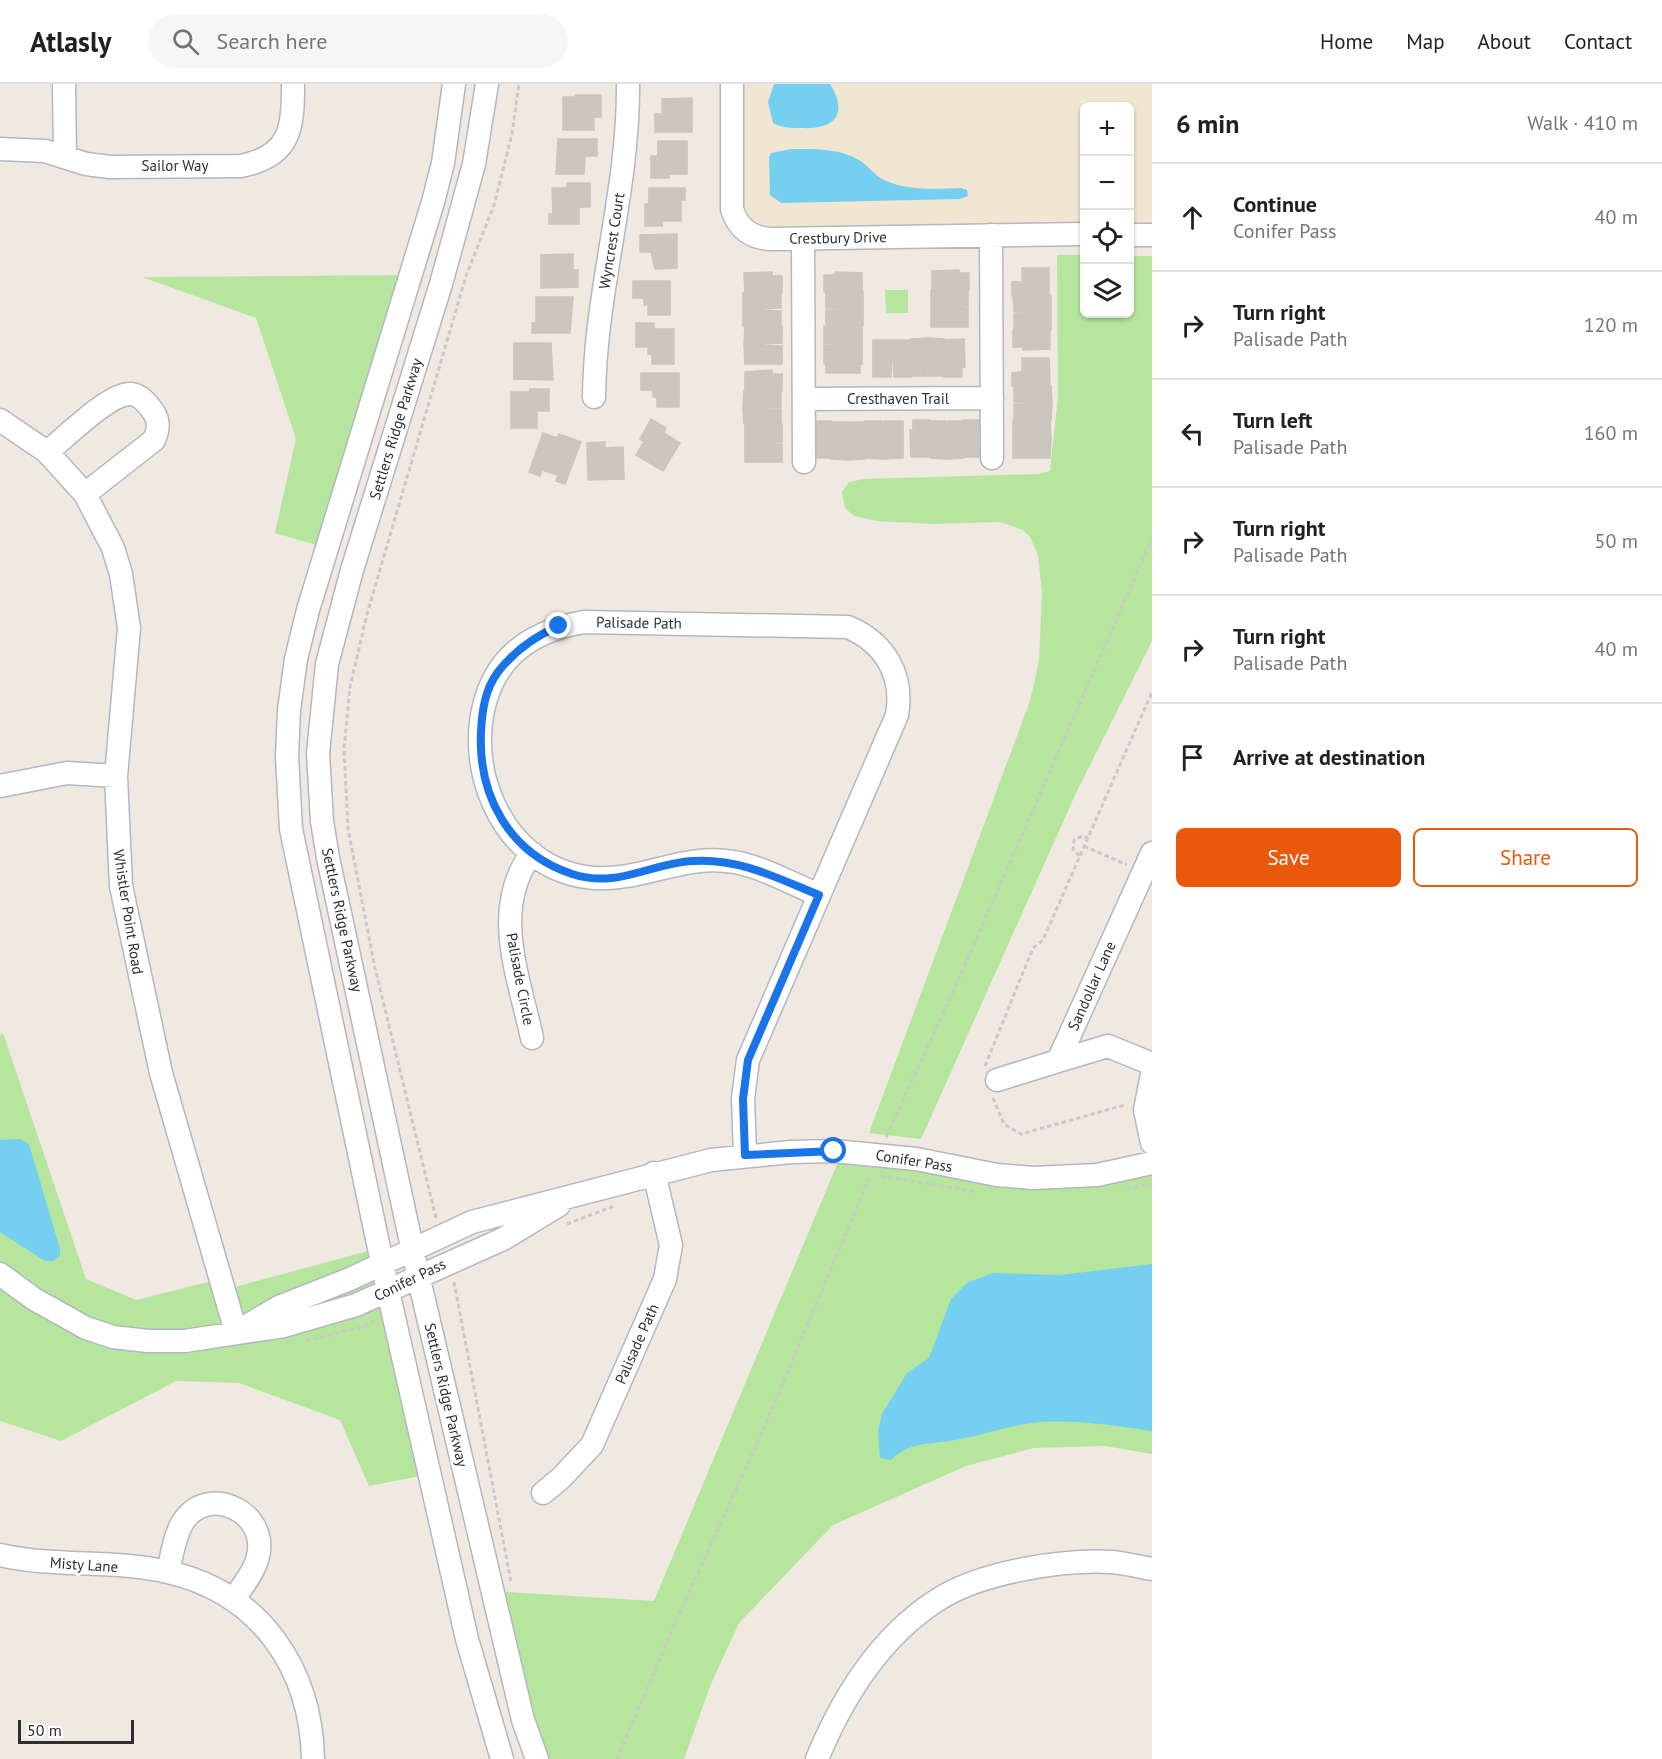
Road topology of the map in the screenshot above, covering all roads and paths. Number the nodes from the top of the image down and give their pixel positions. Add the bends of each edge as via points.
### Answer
1 (64, 84) edge
2 (293, 84) edge
3 (454, 84) edge
4 (487, 84) edge
5 (519, 84) edge
6 (628, 84) edge
7 (732, 84) edge
8 (0, 149) edge
9 (65, 157) junction
10 (1080, 234) edge
11 (991, 235) junction
12 (1134, 235) edge
13 (1152, 235) edge
14 (803, 239) junction
15 (594, 397) dead end
16 (992, 398) junction
17 (804, 399) junction
18 (0, 420) edge
19 (47, 452) junction
20 (992, 458) dead end
21 (804, 462) dead end
22 (85, 494) junction
23 (1152, 538) edge
24 (1152, 692) edge
25 (116, 776) junction
26 (0, 786) edge
27 (1088, 838) junction
28 (1084, 846) junction
29 (531, 853) junction
30 (1080, 856) junction
31 (1147, 863) edge
32 (819, 895) junction
33 (1072, 1031) junction
34 (532, 1038) dead end
35 (1108, 1046) junction
36 (1058, 1061) junction
37 (1152, 1064) edge
38 (1152, 1074) edge
39 (992, 1083) junction
40 (1125, 1105) dead end
41 (886, 1136) dead end
42 (1152, 1143) edge
43 (745, 1155) junction
44 (1152, 1163) edge
45 (654, 1173) junction
46 (859, 1174) dead end
47 (870, 1175) junction
48 (1152, 1184) edge
49 (1120, 1190) dead end
50 (987, 1193) dead end
51 (572, 1196) junction
52 (623, 1203) dead end
53 (436, 1217) dead end
54 (566, 1224) dead end
55 (413, 1249) junction
56 (382, 1264) junction
57 (0, 1274) edge
58 (418, 1275) junction
59 (461, 1276) dead end
60 (388, 1291) junction
61 (236, 1332) junction
62 (543, 1493) dead end
63 (0, 1555) edge
64 (1152, 1569) edge
65 (168, 1572) junction
66 (513, 1592) dead end
67 (233, 1600) junction
68 (313, 1759) edge
69 (502, 1759) edge
70 (537, 1759) edge
71 (617, 1759) edge
72 (817, 1759) edge

1 - 9 street
2 - 9 street, Sailor Way via 291,130 285,142 256,163 110,167
3 - 56 street, Settlers Ridge Parkway via 443,163 433,202 308,610 289,710 291,829
4 - 55 street, Settlers Ridge Parkway via 474,164 441,285 336,624 320,721 319,784 328,858
5 - 53 path via 512,134 494,205 466,276 367,614 350,687 345,739 348,829 370,945
6 - 15 street, Wyncrest Court via 628,132 595,350
7 - 14 street, Crestbury Drive via 735,217 755,237
8 - 9 street, Sailor Way
10 - 11 street, Crestbury Drive
11 - 14 street, Crestbury Drive
11 - 16 street
12 - 13 street
14 - 17 street
16 - 17 street, Cresthaven Trail
16 - 20 street
17 - 21 street
18 - 19 street, Whistler Point Road
19 - 22 street, Whistler Point Road
19 - 22 street via 114,398 133,393 153,410 159,421 154,440
22 - 25 street, Whistler Point Road via 113,548 126,598 129,647
23 - 41 path via 969,958
24 - 27 path
25 - 26 street via 67,773
25 - 61 street, Whistler Point Road via 121,886 135,962 164,1084
27 - 28 path
27 - 30 path via 1074,840 1073,849
28 - 30 path
28 - 31 path
29 - 32 street, Palisade Path via 552,866 594,878 632,876 690,861 734,862
29 - 32 street, Palisade Path via 508,831 494,808 480,763 482,715 492,683 517,651 535,636 559,626 584,622 848,627 863,634 885,654 894,669 900,699 897,715
29 - 34 street, Palisade Circle via 517,876 509,920
30 - 39 path via 1003,1018 985,1066
31 - 33 street, Sandollar Lane
32 - 43 street, Palisade Path via 748,1060 743,1099
33 - 35 street
33 - 36 street, Sandollar Lane
35 - 36 street
35 - 37 street
36 - 39 street
38 - 42 street via 1145,1110
39 - 40 path via 1004,1124 1021,1134
43 - 44 street, Conifer Pass via 823,1151 872,1154 1033,1178 1098,1175
43 - 45 street, Conifer Pass
45 - 51 street, Conifer Pass
45 - 62 street, Palisade Path via 672,1245 665,1279 592,1445
46 - 47 path
47 - 50 path
47 - 71 path via 761,1435
48 - 49 path
51 - 55 street, Conifer Pass via 472,1222
51 - 58 street, Conifer Pass via 503,1239
52 - 54 path
55 - 56 street, Conifer Pass
55 - 58 street, Settlers Ridge Parkway
56 - 60 street, Settlers Ridge Parkway
56 - 61 street, Conifer Pass via 279,1307
57 - 61 street, Conifer Pass via 66,1319 113,1337 185,1341
58 - 60 street, Conifer Pass
58 - 70 street, Settlers Ridge Parkway via 522,1720
59 - 66 path via 454,1281
60 - 61 street, Conifer Pass via 316,1318
60 - 69 street, Settlers Ridge Parkway via 468,1639
63 - 65 street, Misty Lane via 48,1563
64 - 72 street via 1112,1562 1060,1563 1000,1574 944,1596 897,1633 862,1675 834,1718
65 - 67 street, Misty Lane via 202,1583
65 - 67 street via 178,1531 193,1512 216,1504 241,1511 258,1533 258,1558
67 - 68 street, Misty Lane via 264,1626 299,1679 308,1708

